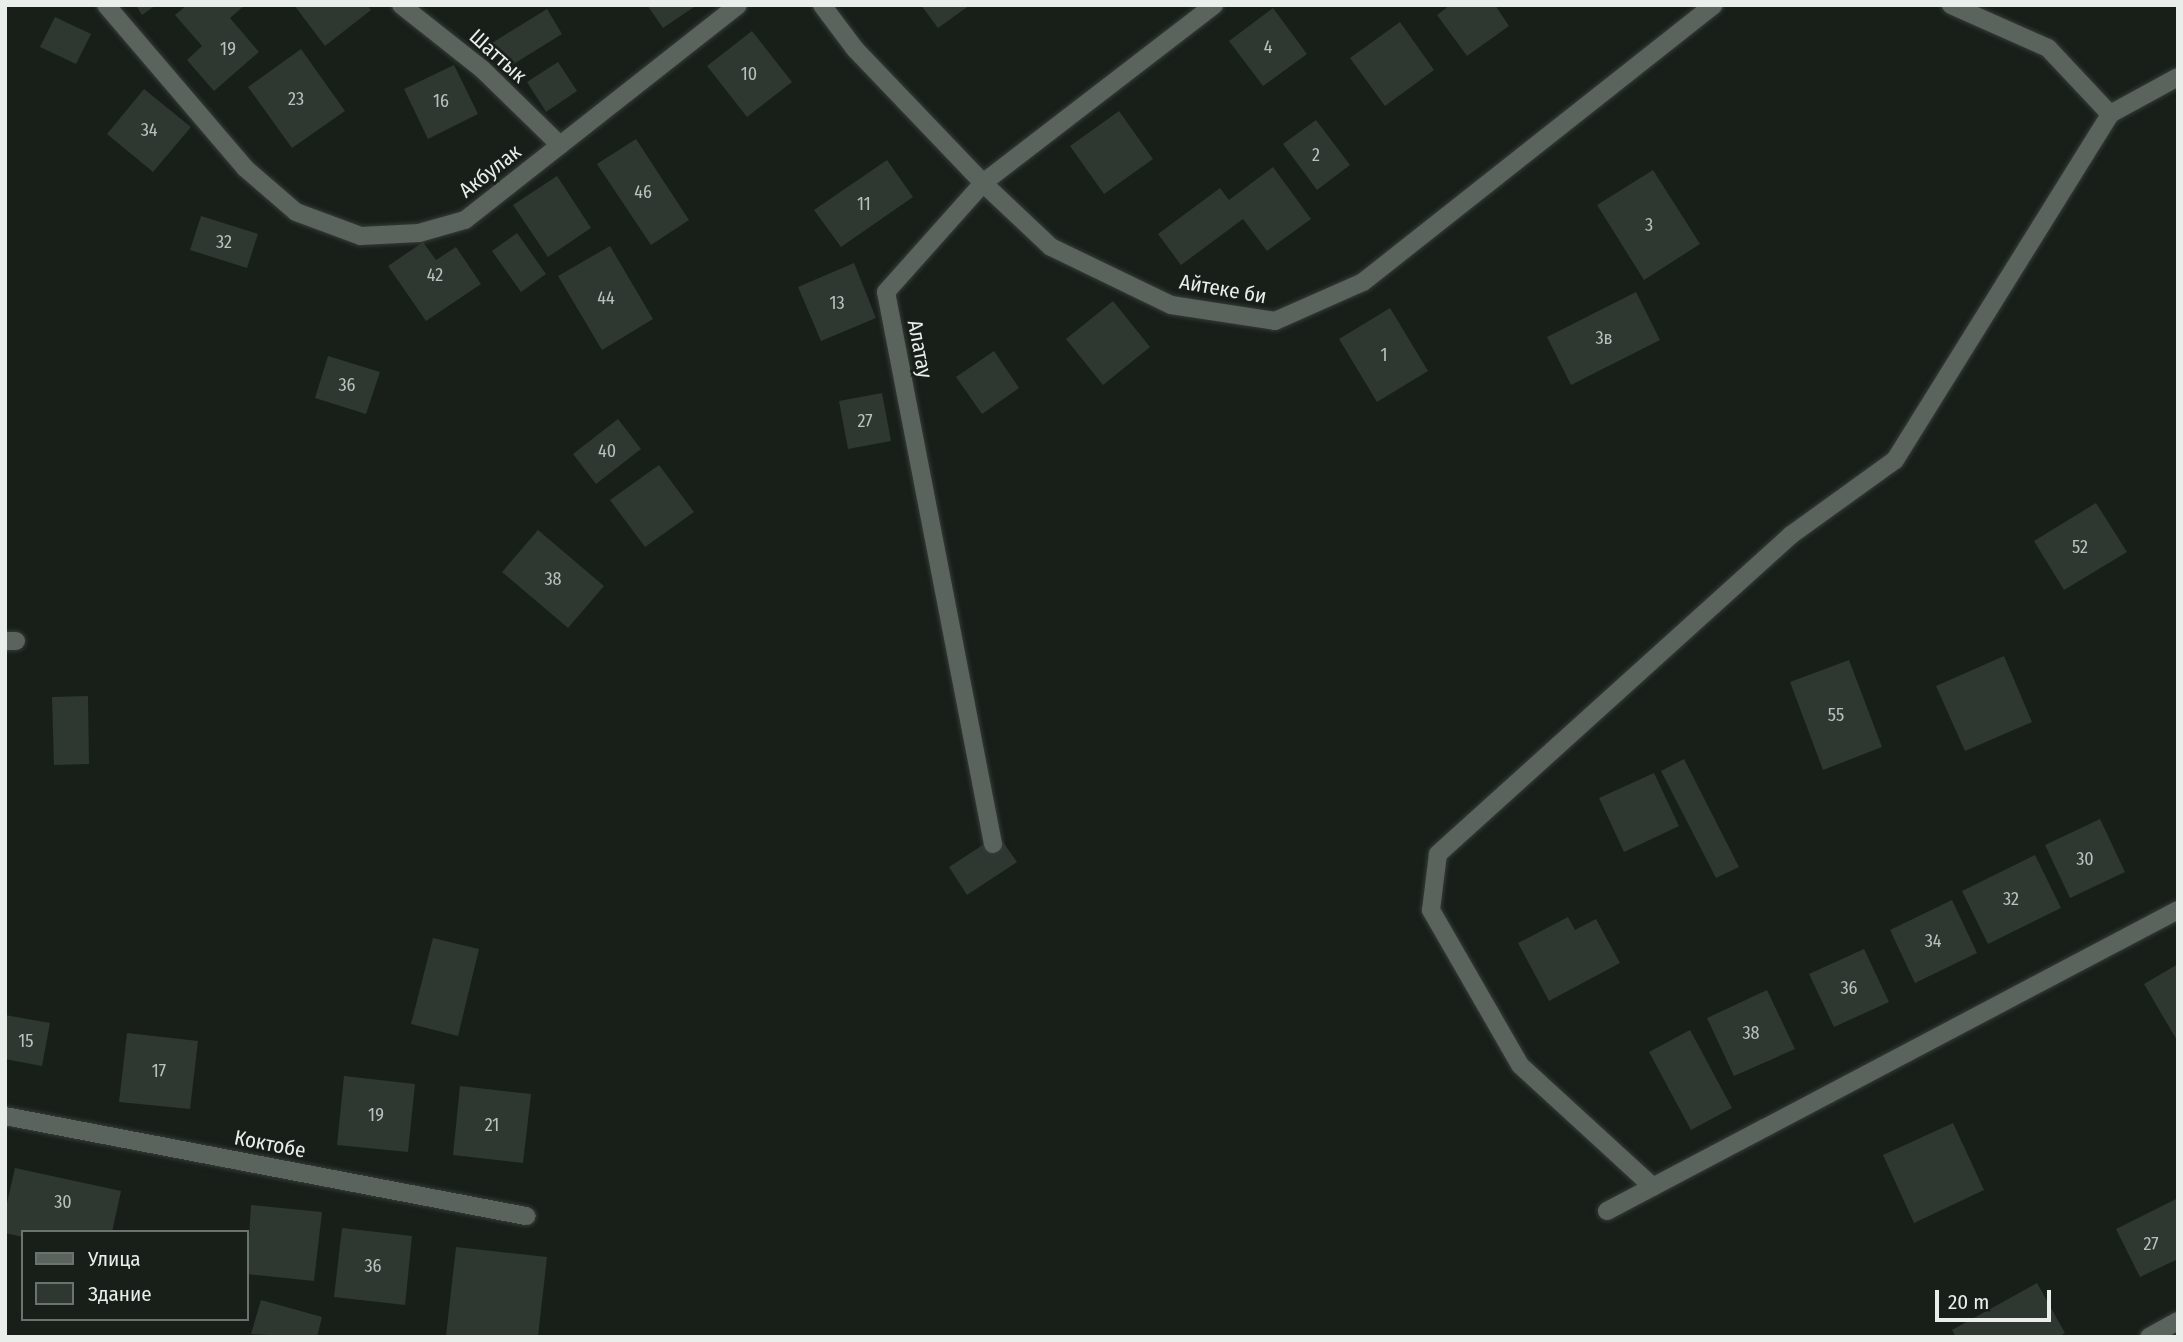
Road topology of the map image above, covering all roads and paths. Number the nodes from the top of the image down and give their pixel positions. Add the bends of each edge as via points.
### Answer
1 (106, 5) edge
2 (401, 5) edge
3 (738, 5) edge
4 (822, 5) edge
5 (1214, 5) edge
6 (1714, 5) edge
7 (1951, 5) edge
8 (2178, 77) edge
9 (2110, 114) junction
10 (560, 145) junction
11 (984, 183) junction
12 (993, 844) dead end
13 (2178, 910) edge
14 (5, 1116) edge
15 (1654, 1187) junction
16 (1607, 1211) dead end
17 (526, 1216) dead end
18 (2178, 1321) edge
19 (2149, 1337) edge

1 - 10 street, Акбулак via 245,168 296,212 361,236 419,233 465,220
2 - 10 street, Шаттык via 482,69
3 - 10 street, Акбулак
4 - 11 street, Айтеке би via 855,50
5 - 11 street, Алатау
6 - 11 street, Айтеке би via 1363,282 1275,321 1171,305 1051,247
7 - 9 street via 2048,48
8 - 9 street
9 - 15 street via 1895,460 1791,535 1438,854 1430,910 1520,1065
11 - 12 street, Алатау via 886,292
13 - 15 street
14 - 17 street, Коктобе
15 - 16 street
18 - 19 street

